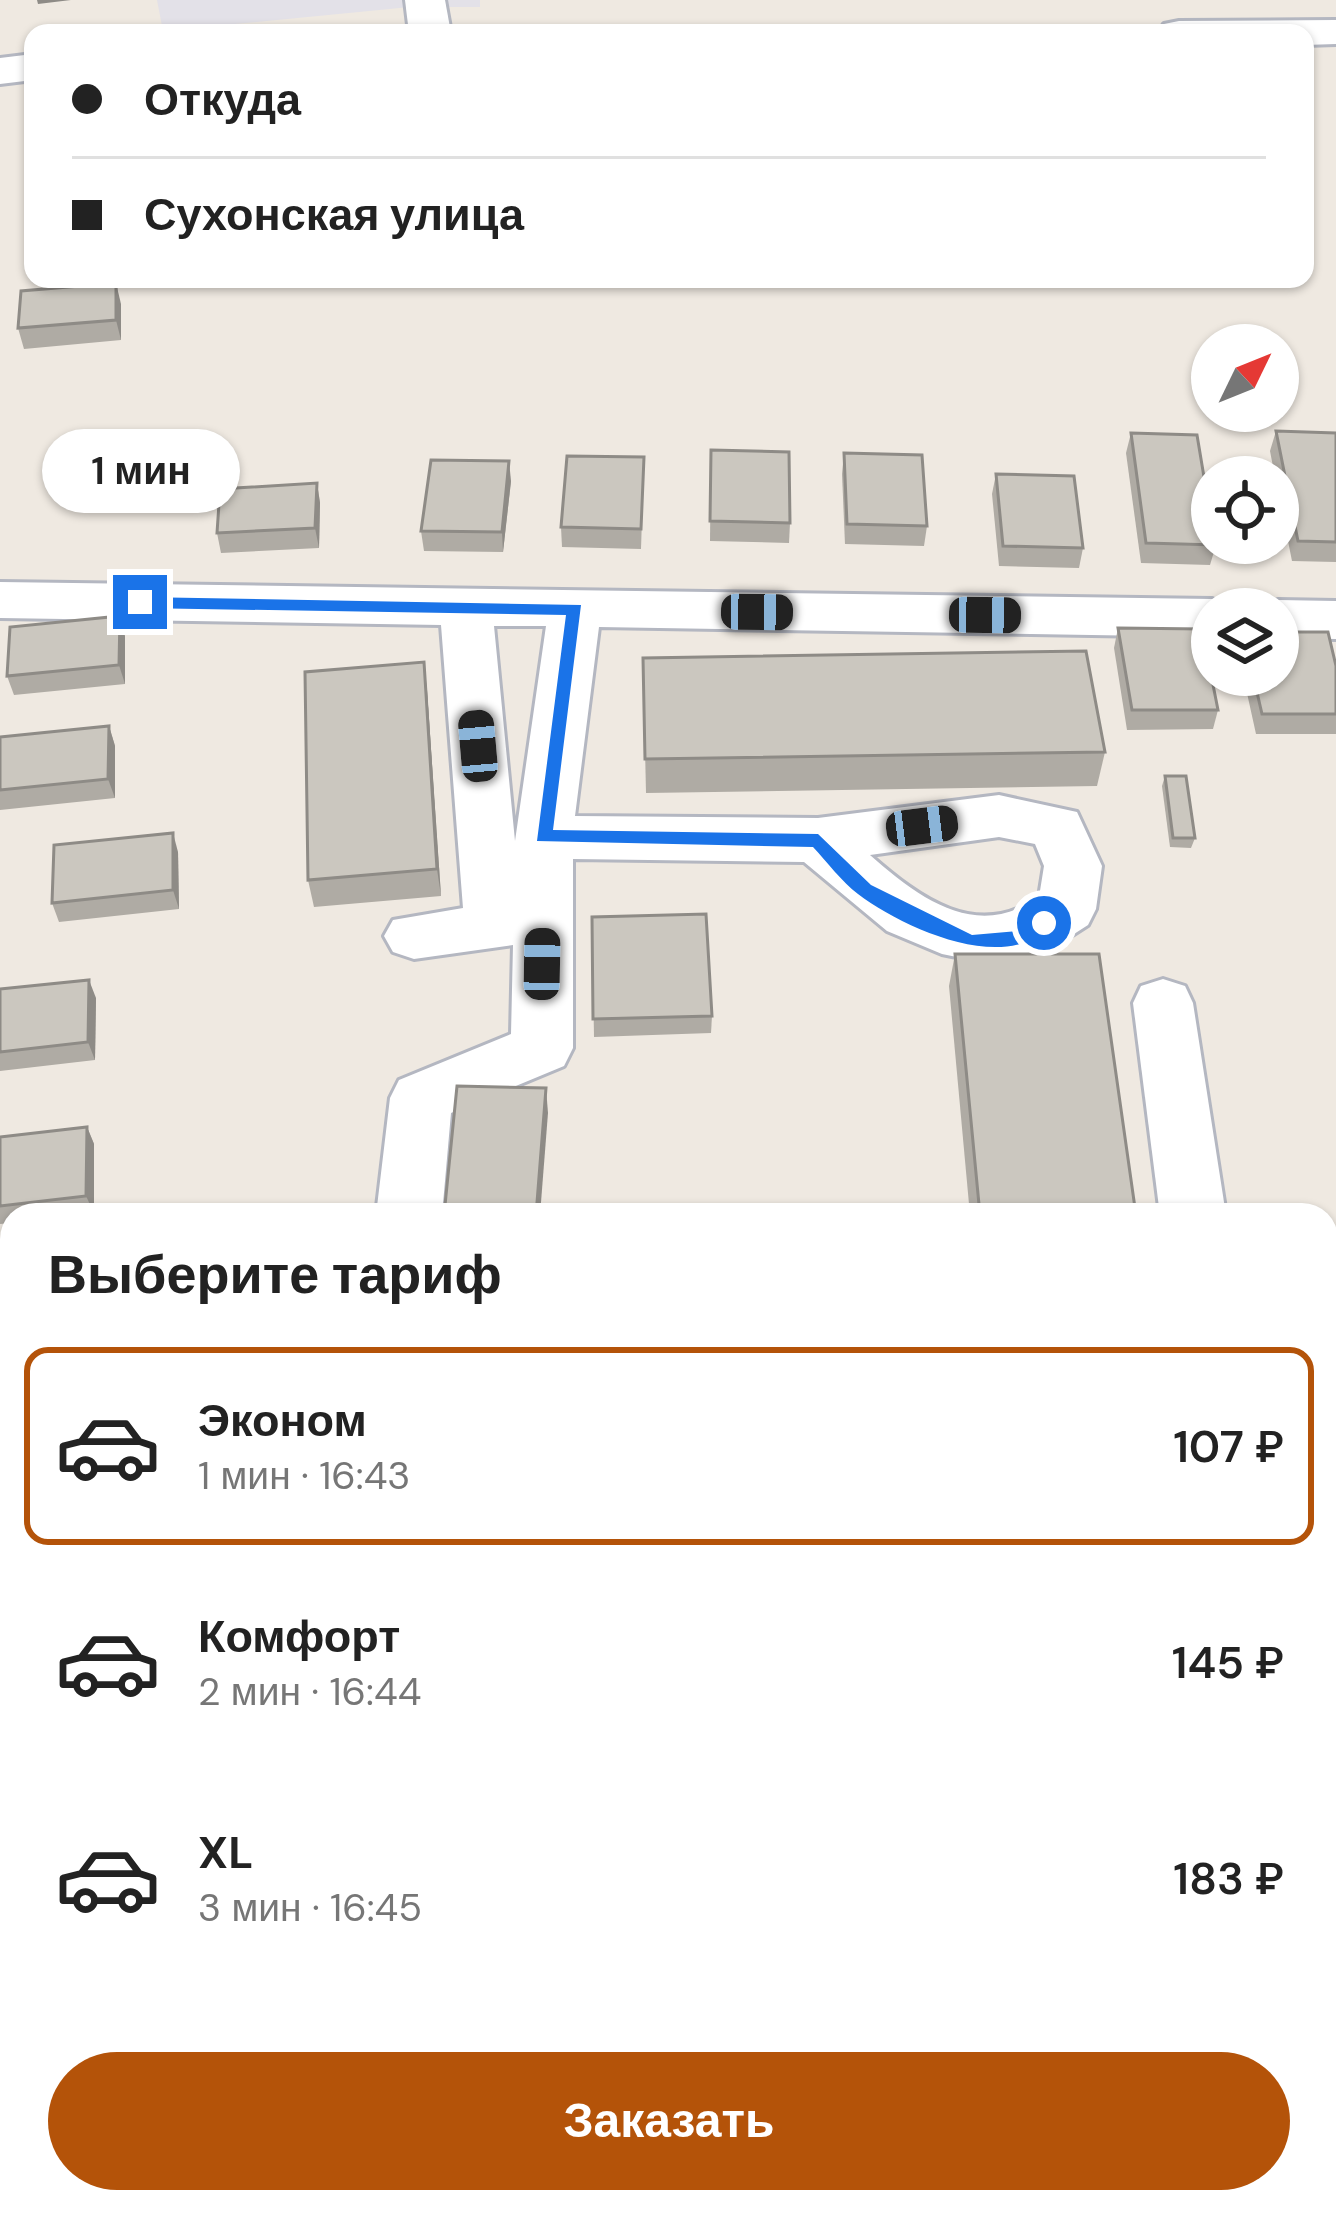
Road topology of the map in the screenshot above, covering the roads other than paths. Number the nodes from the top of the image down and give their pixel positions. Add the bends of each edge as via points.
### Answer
1 (0, 599) edge
2 (466, 609) junction
3 (575, 609) junction
4 (1191, 618) edge
5 (1299, 619) edge
6 (1336, 620) edge
7 (544, 837) junction
8 (818, 840) dead end
9 (414, 937) dead end
10 (1162, 1003) dead end
11 (410, 1203) edge
12 (1191, 1203) edge

1 - 2 street
2 - 3 street
2 - 9 street via 494,928
3 - 4 street
3 - 7 street
5 - 6 street
7 - 8 street
7 - 11 street via 542,1048 422,1098
10 - 12 street

